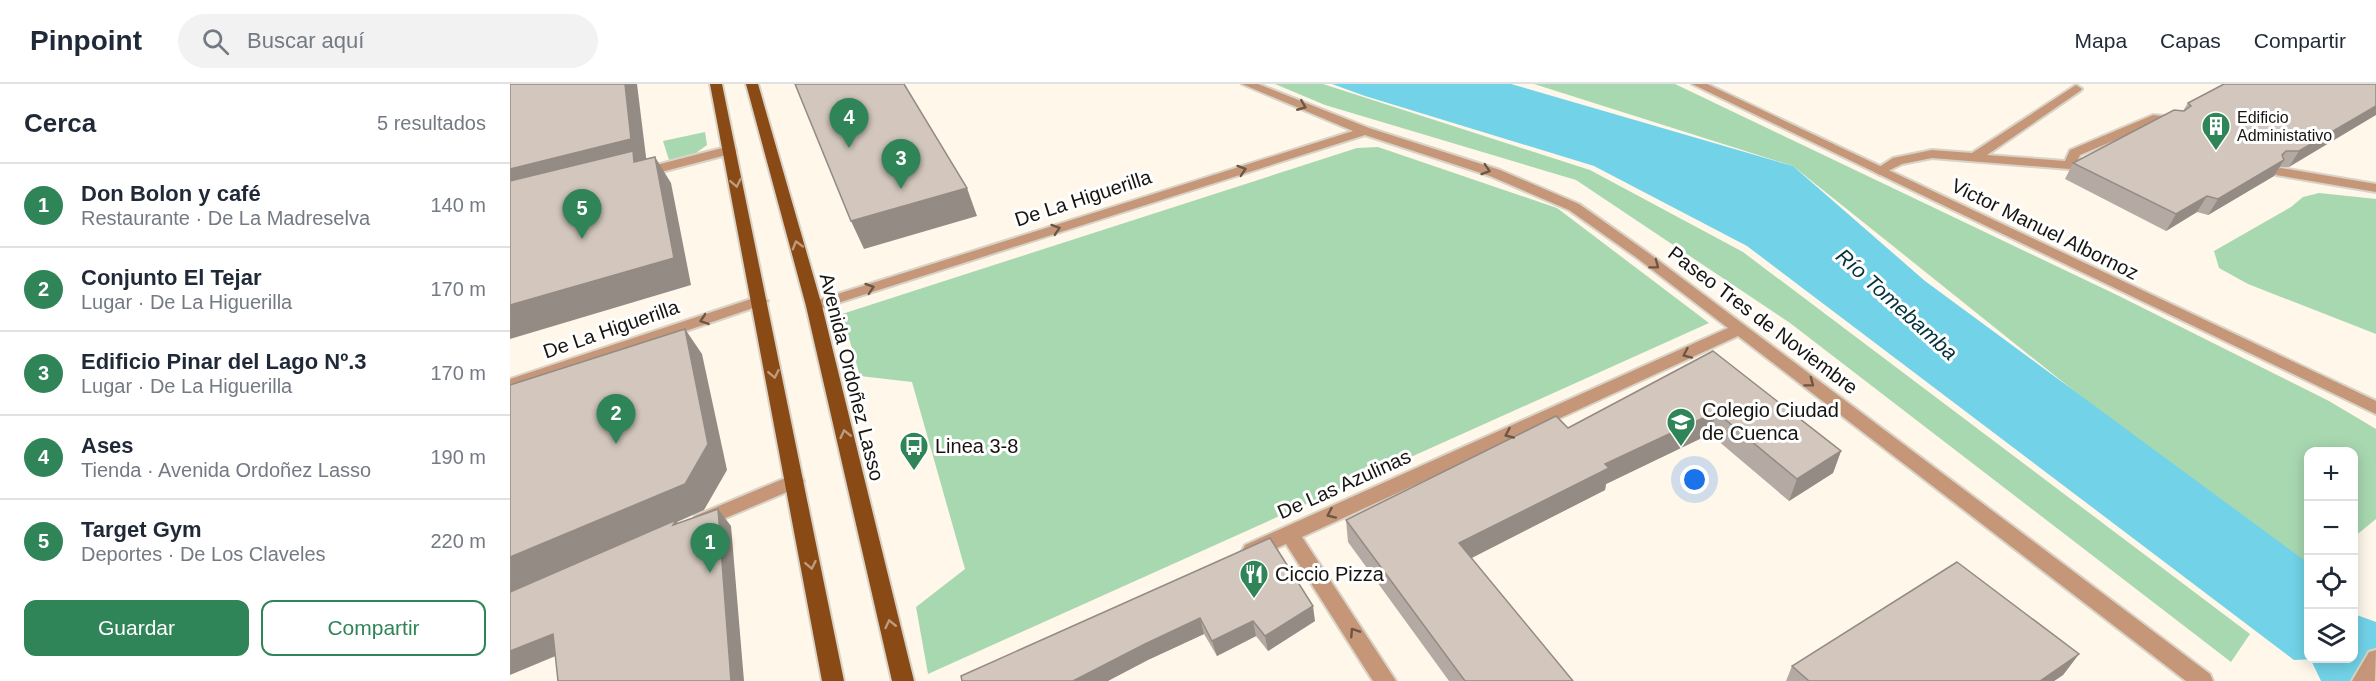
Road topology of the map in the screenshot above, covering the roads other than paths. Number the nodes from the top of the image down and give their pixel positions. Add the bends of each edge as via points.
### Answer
1 (716, 84) edge
2 (752, 84) edge
3 (1248, 84) edge
4 (1698, 84) edge
5 (2076, 89) dead end
6 (2174, 121) edge
7 (1365, 131) junction
8 (730, 150) junction
9 (1974, 158) junction
10 (1880, 171) junction
11 (2281, 172) edge
12 (624, 177) edge
13 (2376, 188) edge
14 (760, 301) junction
15 (814, 306) junction
16 (1740, 329) junction
17 (510, 385) edge
18 (2376, 408) edge
19 (795, 481) junction
20 (685, 528) edge
21 (1289, 533) junction
22 (1235, 558) edge
23 (2376, 659) edge
24 (832, 681) edge
25 (903, 681) edge
26 (1386, 681) edge
27 (2202, 681) edge
28 (2363, 681) edge

1 - 8 main road
15 -> 2 main road, Avenida Ordoñez Lasso
3 -> 7 street, Paseo Tres de Noviembre
4 - 10 street, Victor Manuel Albornoz
5 - 9 street
6 - 9 street via 2157,118 2074,153 2069,165
15 -> 7 street, De La Higuerilla
7 -> 16 street, Paseo Tres de Noviembre via 1495,173 1574,207
8 - 12 street
8 -> 14 main road
9 - 10 street via 1932,154 1898,161
10 - 18 street, Victor Manuel Albornoz
11 - 13 street
14 -> 17 street, De La Higuerilla
14 -> 19 main road
25 -> 15 main road, Avenida Ordoñez Lasso
16 -> 21 street, De Las Azulinas
16 -> 27 street, Paseo Tres de Noviembre
19 - 20 street
19 -> 24 main road
21 - 22 street, De Las Azulinas
26 -> 21 street
23 - 28 street

